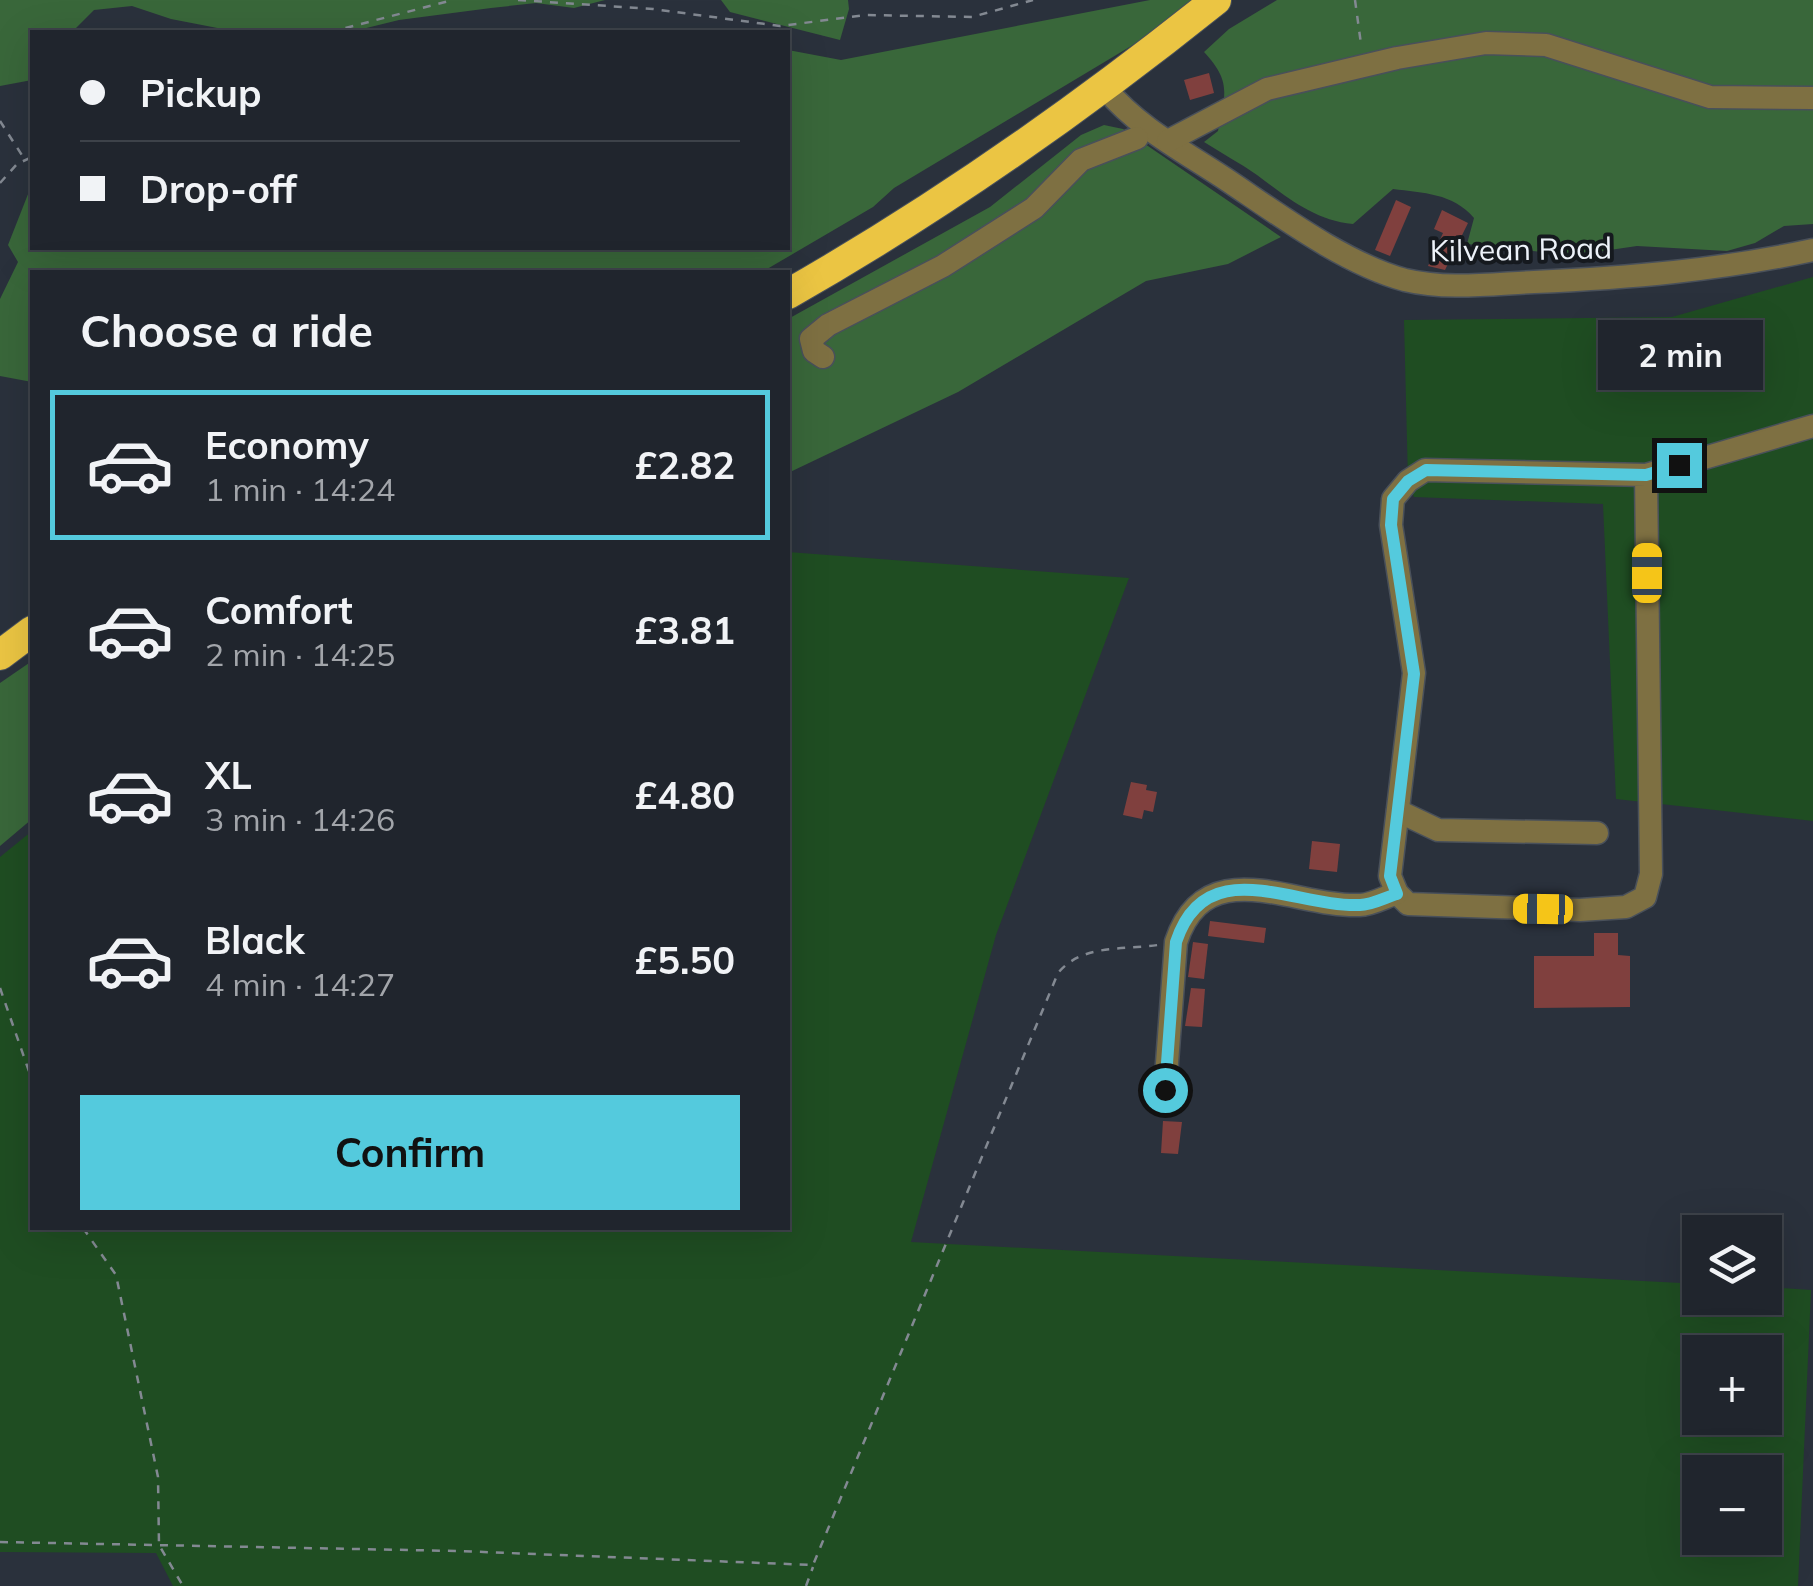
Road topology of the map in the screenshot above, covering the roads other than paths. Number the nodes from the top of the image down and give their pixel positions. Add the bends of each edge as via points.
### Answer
1 (1216, 0) edge
2 (1106, 89) junction
3 (1813, 98) edge
4 (1137, 138) dead end
5 (1168, 141) junction
6 (1813, 250) edge
7 (790, 293) edge
8 (822, 357) dead end
9 (1813, 426) edge
10 (1646, 475) junction
11 (30, 633) edge
12 (0, 656) edge
13 (1398, 811) junction
14 (1598, 832) dead end
15 (1397, 894) junction
16 (1165, 1090) dead end

1 - 2 highway
2 - 5 street, Kilvean Road
2 - 7 highway
3 - 5 street via 1710,97 1574,52 1520,43 1443,50 1267,89
4 - 8 street via 1082,160 1006,226 828,325 811,339
5 - 6 street, Kilvean Road via 1368,266 1420,282 1462,286 1704,272
9 - 10 street
10 - 13 street via 1426,470 1393,499 1391,525 1414,674
10 - 15 street via 1651,874 1645,897 1626,907 1562,909 1420,906
11 - 12 highway
13 - 14 street via 1438,830
13 - 15 street via 1390,876
15 - 16 street via 1362,906 1220,891 1189,916 1176,942

